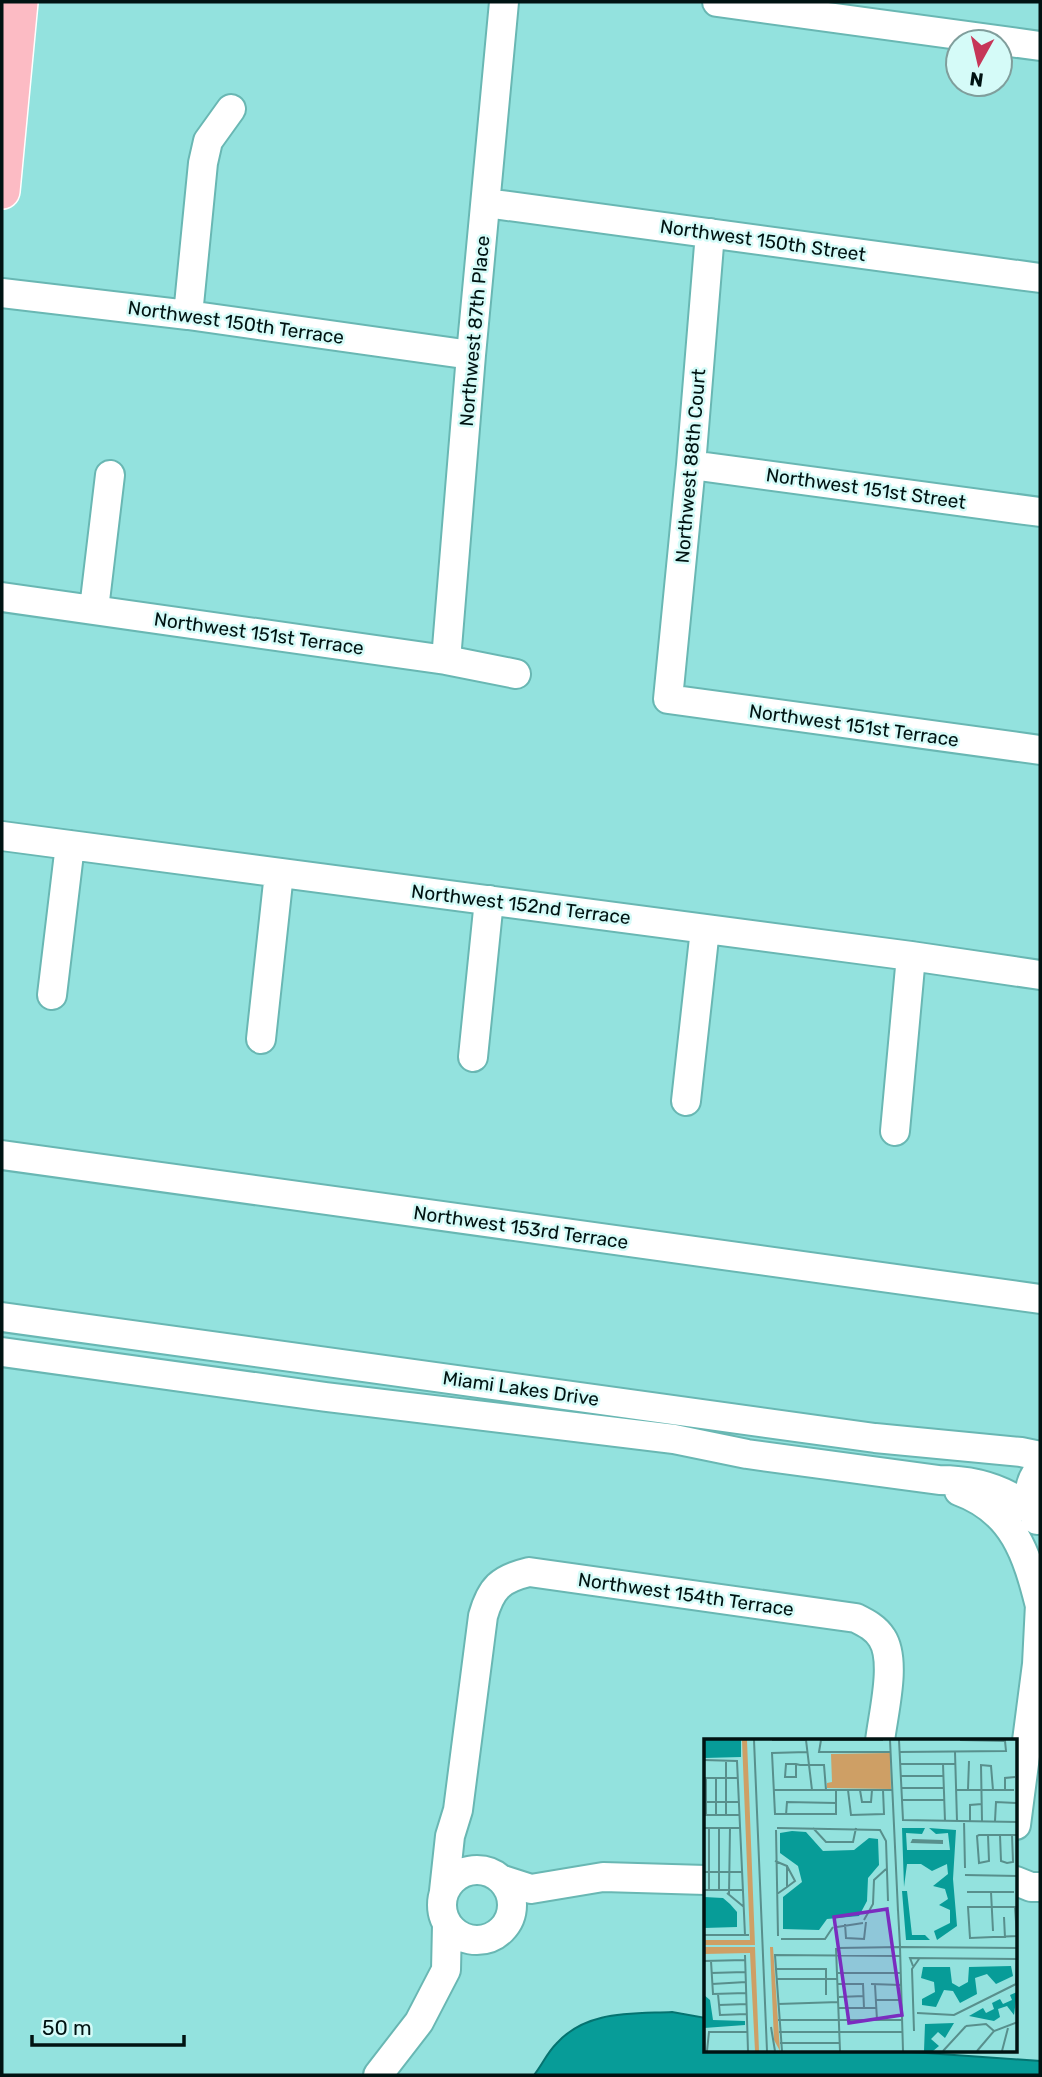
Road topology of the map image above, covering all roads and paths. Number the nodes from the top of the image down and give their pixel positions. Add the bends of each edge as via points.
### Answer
1 (20, 2) edge
2 (504, 2) edge
3 (717, 2) edge
4 (1040, 46) edge
5 (231, 109) dead end
6 (2, 191) edge
7 (486, 203) junction
8 (710, 233) junction
9 (1040, 278) edge
10 (2, 292) edge
11 (188, 315) junction
12 (471, 355) junction
13 (691, 465) junction
14 (110, 475) dead end
15 (1040, 512) edge
16 (2, 597) edge
17 (94, 609) junction
18 (446, 660) junction
19 (516, 674) dead end
20 (668, 699) joint
21 (1040, 750) edge
22 (2, 836) edge
23 (70, 845) junction
24 (279, 873) junction
25 (489, 900) junction
26 (705, 929) junction
27 (911, 956) junction
28 (1040, 975) edge
29 (52, 995) dead end
30 (261, 1039) dead end
31 (473, 1057) dead end
32 (686, 1101) dead end
33 (895, 1131) dead end
34 (2, 1155) edge
35 (1040, 1299) edge
36 (2, 1317) edge
37 (2, 1352) edge
38 (1040, 1456) edge
39 (1040, 1468) edge
40 (939, 1480) junction
41 (1036, 1517) edge
42 (1040, 1605) edge
43 (880, 1739) edge
44 (458, 1810) junction
45 (1018, 1810) edge
46 (1040, 1819) edge
47 (1018, 1824) edge
48 (492, 1875) junction
49 (704, 1880) edge
50 (1018, 1882) edge
51 (549, 1887) junction
52 (1040, 1887) edge
53 (444, 1891) junction
54 (507, 1924) junction
55 (447, 1925) junction
56 (479, 1940) junction
57 (446, 1970) junction
58 (378, 2075) edge

1 - 6 main road
2 - 7 street, Northwest 87th Place
3 - 4 street
5 - 11 street via 208,141 203,163
7 - 8 street, Northwest 150th Street
7 - 12 street, Northwest 87th Place
8 - 9 street, Northwest 150th Street
8 - 13 street, Northwest 88th Court
10 - 11 street, Northwest 150th Terrace
11 - 12 street, Northwest 150th Terrace
12 - 18 street, Northwest 87th Place
13 - 15 street, Northwest 151st Street
13 - 20 street, Northwest 88th Court
14 - 17 street
16 - 17 street, Northwest 151st Terrace
17 - 18 street, Northwest 151st Terrace
18 - 19 street, Northwest 151st Terrace
20 - 21 street, Northwest 151st Terrace
22 - 23 street, Northwest 152nd Terrace
23 - 24 street, Northwest 152nd Terrace
23 - 29 street
24 - 25 street, Northwest 152nd Terrace
24 - 30 street
25 - 26 street, Northwest 152nd Terrace
25 - 31 street
26 - 27 street, Northwest 152nd Terrace
26 - 32 street
27 - 28 street, Northwest 152nd Terrace
27 - 33 street
34 - 35 street, Northwest 153rd Terrace
36 - 38 street, Miami Lakes Drive via 876,1438
37 - 40 street, Miami Lakes Drive via 674,1439 747,1454
39 - 41 street via 1029,1499
40 - 41 street, Miami Lakes Drive via 981,1485 1017,1499
40 - 42 street via 972,1496 1003,1520 1019,1540
42 - 45 street
43 - 44 street, Northwest 154th Terrace via 888,1650 869,1624 844,1615 529,1572 494,1589 483,1616
44 - 48 street via 464,1846
44 - 53 street
46 - 47 street
48 - 51 street via 531,1889
48 - 53 street via 471,1870 450,1881
48 - 54 street via 509,1890 513,1901
49 - 51 street via 603,1877
50 - 52 street
51 - 54 street
53 - 55 street via 442,1914
54 - 56 street via 490,1938
55 - 56 street via 461,1937
55 - 57 street
56 - 57 street
57 - 58 street via 419,2022

